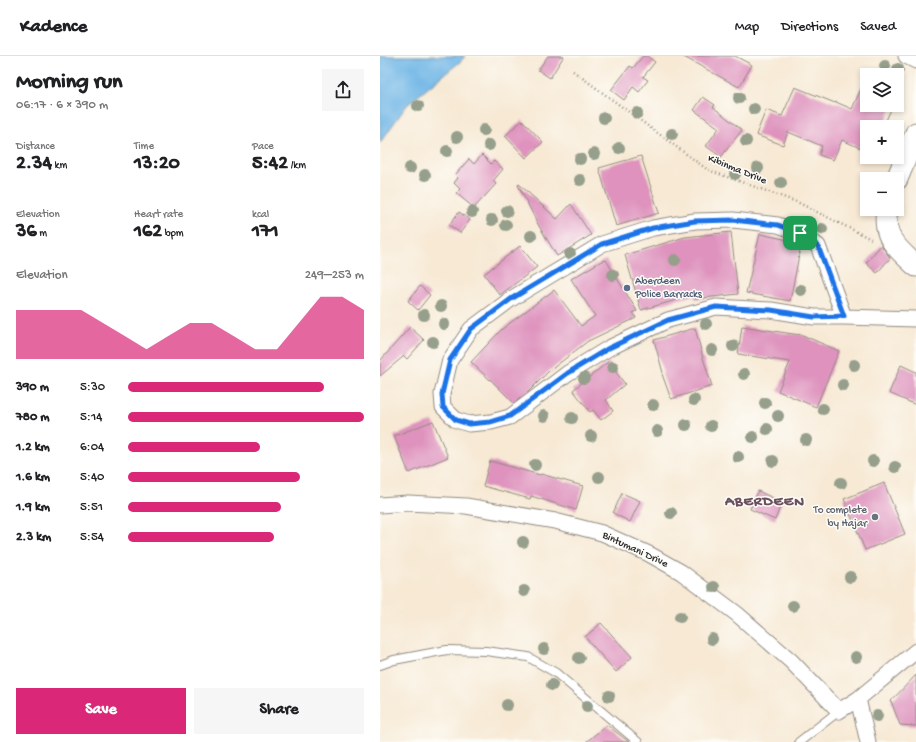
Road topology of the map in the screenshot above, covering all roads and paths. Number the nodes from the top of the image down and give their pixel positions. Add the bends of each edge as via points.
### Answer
1 (906, 56) edge
2 (916, 61) edge
3 (573, 71) dead end
4 (916, 133) edge
5 (900, 172) edge
6 (886, 216) edge
7 (891, 240) junction
8 (916, 266) edge
9 (844, 316) junction
10 (916, 319) edge
11 (380, 504) edge
12 (916, 651) edge
13 (380, 665) edge
14 (858, 698) junction
15 (839, 712) junction
16 (638, 742) edge
17 (799, 742) edge
18 (868, 742) edge

1 - 2 street
3 - 7 path, Kibinma Drive via 708,170 797,202 877,242
4 - 5 street
6 - 7 street via 887,231
7 - 8 street
9 - 9 street via 814,317 771,310 716,307 668,320 609,348 568,373 510,416 490,422 469,424 456,420 443,407 442,394 450,360 471,329 511,299 602,244 653,228 695,221 733,220 778,225 800,233 818,246
9 - 10 street
11 - 15 street, Bintumani Drive via 466,506 555,521 602,533 649,554 681,572 737,614 791,661
12 - 14 street
13 - 16 lane via 447,650 486,651 528,657 556,673
14 - 15 street
14 - 18 street
15 - 17 lane

